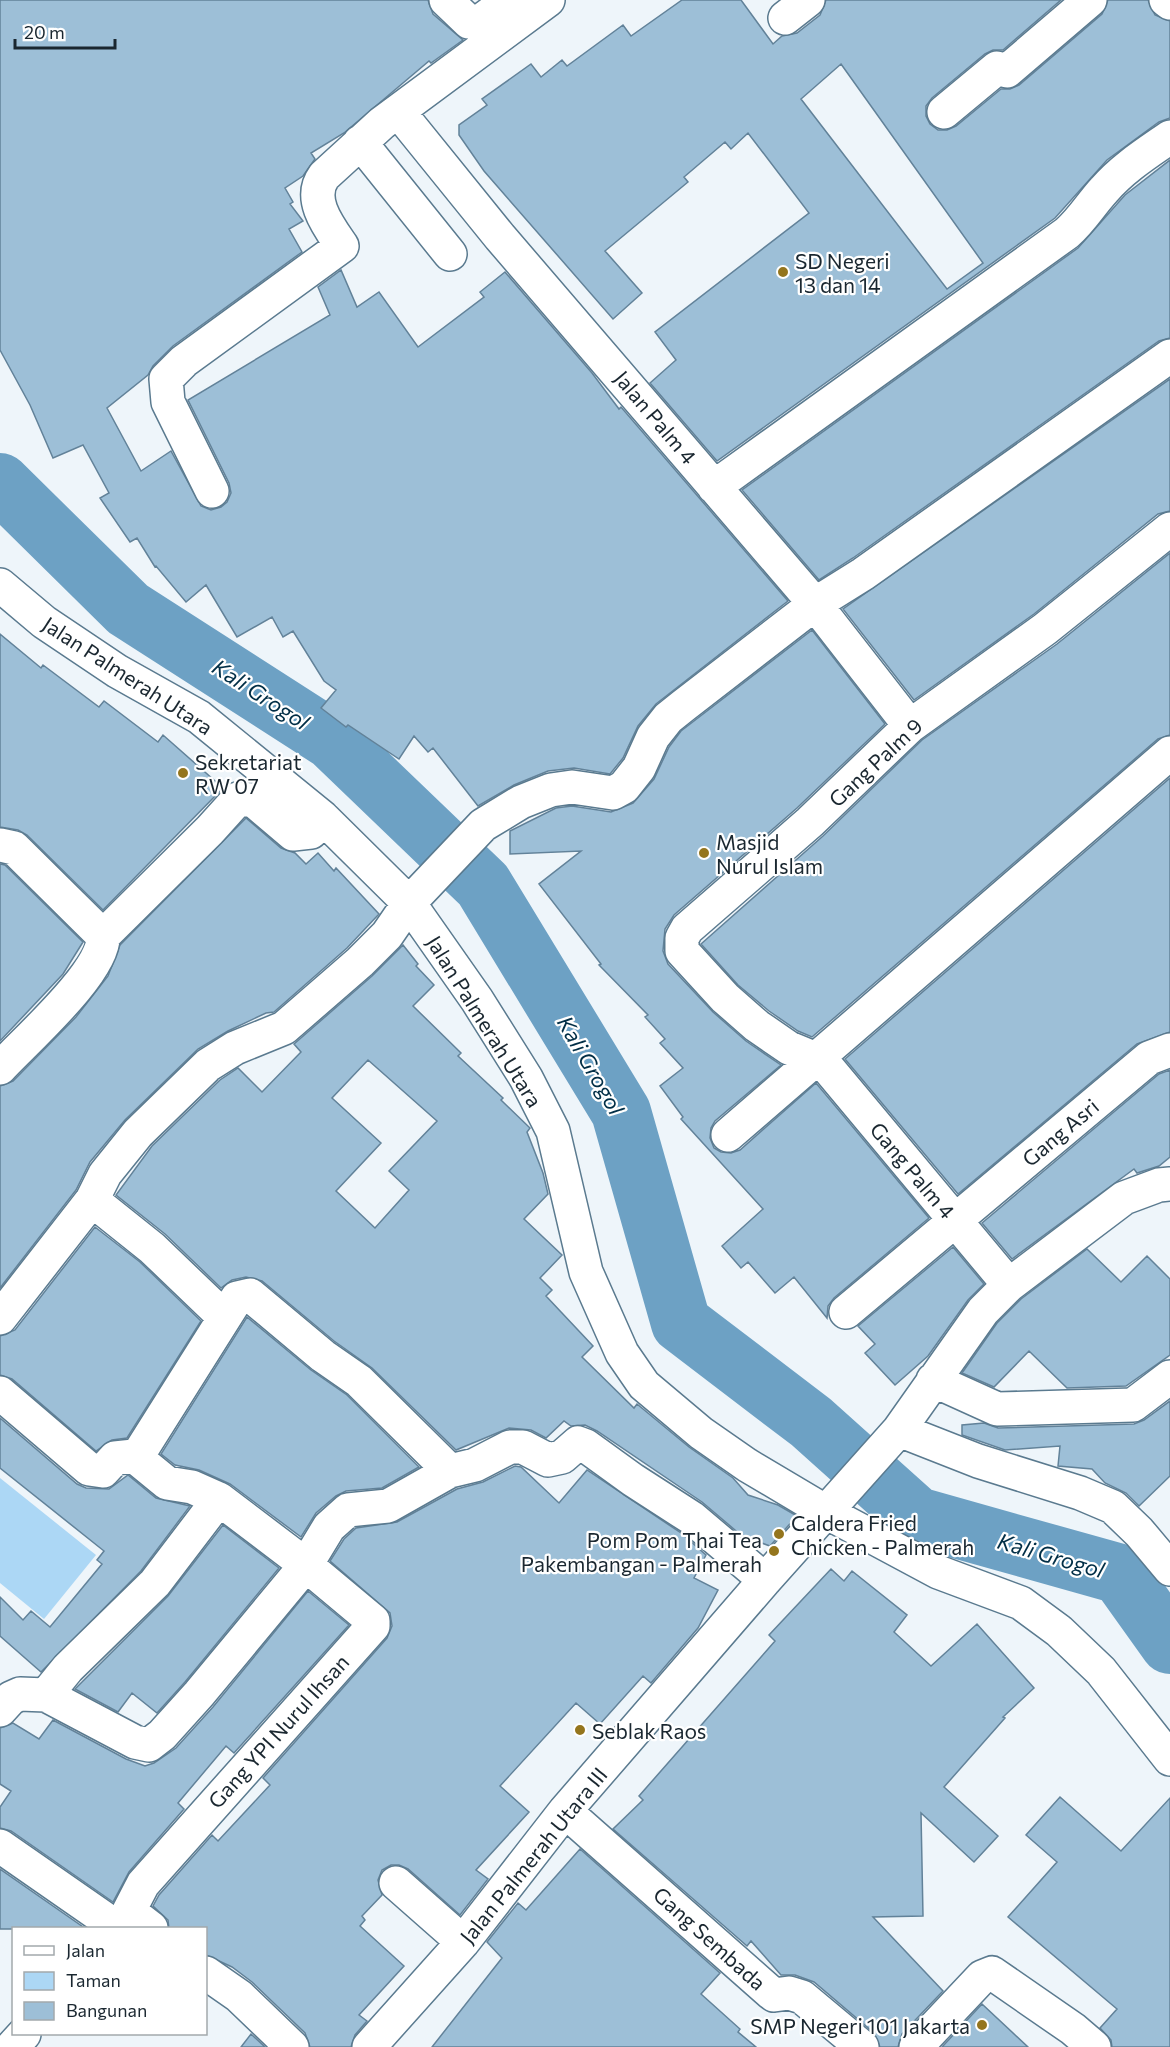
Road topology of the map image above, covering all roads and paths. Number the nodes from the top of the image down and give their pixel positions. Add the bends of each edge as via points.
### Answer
1 (446, 0) edge
2 (509, 0) edge
3 (548, 0) edge
4 (1090, 0) edge
5 (1166, 0) edge
6 (1170, 3) edge
7 (398, 111) junction
8 (944, 112) dead end
9 (1170, 137) edge
10 (360, 142) junction
11 (450, 254) dead end
12 (1170, 356) edge
13 (714, 487) junction
14 (212, 491) dead end
15 (1170, 529) edge
16 (0, 585) edge
17 (815, 604) junction
18 (910, 726) junction
19 (1170, 753) edge
20 (322, 817) junction
21 (0, 845) edge
22 (419, 892) junction
23 (103, 936) junction
24 (1170, 1050) edge
25 (816, 1058) junction
26 (0, 1068) edge
27 (728, 1135) dead end
28 (1170, 1184) edge
29 (92, 1200) junction
30 (955, 1220) junction
31 (1009, 1285) junction
32 (846, 1312) dead end
33 (224, 1317) junction
34 (0, 1318) edge
35 (1170, 1377) edge
36 (933, 1380) junction
37 (0, 1393) edge
38 (899, 1430) junction
39 (134, 1456) junction
40 (450, 1471) junction
41 (219, 1499) junction
42 (836, 1501) junction
43 (306, 1565) junction
44 (1170, 1569) edge
45 (765, 1580) junction
46 (46, 1695) junction
47 (0, 1710) edge
48 (1170, 1759) edge
49 (565, 1811) junction
50 (0, 1846) edge
51 (396, 1883) dead end
52 (132, 1923) edge
53 (463, 1942) junction
54 (207, 1974) edge
55 (23, 2035) edge
56 (12, 2047) edge
57 (292, 2047) edge
58 (369, 2047) edge
59 (861, 2047) edge
60 (916, 2047) edge
61 (1094, 2047) edge

1 - 2 street via 469,22 482,20
3 - 7 street
4 - 8 street via 1007,70 997,68
5 - 6 street
7 - 10 street
7 - 13 street, Jalan Palm 4
9 - 13 street via 1127,167 1067,233
10 - 11 street
10 - 14 street via 318,183 324,219 342,246 184,361 166,379 168,402
12 - 17 street
13 - 17 street, Jalan Palm 4
15 - 18 street, Gang Palm 9 via 1045,629
16 - 20 street, Jalan Palmerah Utara via 44,622 117,671 199,717
17 - 18 street, Jalan Palm 4
17 - 22 street via 668,718 624,787 613,793 572,787 551,790 521,802 483,825
18 - 25 street, Gang Palm 9 via 683,935 682,951 725,998 782,1043
19 - 25 street
20 - 22 street, Jalan Palmerah Utara
20 - 23 street via 311,832 293,834 253,800 238,799
21 - 23 street via 14,848
22 - 29 street via 367,956 284,1028 235,1048 208,1065 138,1133 105,1174
22 - 42 street, Jalan Palmerah Utara via 553,1131 586,1272 622,1353 644,1384 701,1433 747,1465
23 - 26 street via 97,961 74,991
24 - 30 street, Gang Asri via 1149,1058
25 - 27 street
25 - 30 street, Gang Palm 4
28 - 31 street, Jalan Palmerah Utara III via 1124,1198
29 - 33 street via 152,1248
29 - 34 street
30 - 31 street, Gang Palm 4
30 - 32 street, Gang Asri
31 - 36 street, Jalan Palmerah Utara III via 971,1326
33 - 39 street
33 - 40 street via 237,1298 250,1295 359,1381
35 - 36 street via 1133,1405 997,1409
36 - 38 street, Jalan Palmerah Utara III
37 - 39 street via 89,1469 103,1472 115,1458
38 - 42 street, Jalan Palmerah Utara III
38 - 44 street via 1113,1507
39 - 41 street, Gang YPI Nurul Ihsan via 167,1483 192,1487
40 - 43 street via 388,1506 348,1510 330,1527
40 - 45 street via 475,1465 517,1446 553,1460 578,1443 692,1518
41 - 43 street, Gang YPI Nurul Ihsan
41 - 46 street via 155,1583 93,1642
42 - 45 street, Jalan Palmerah Utara III
42 - 48 street, Jalan Palmerah Utara via 938,1572 1021,1603 1059,1631 1101,1671
43 - 46 street via 191,1702 149,1745 135,1742
43 - 52 street, Gang YPI Nurul Ihsan via 372,1618 373,1626 143,1884
45 - 49 street, Jalan Palmerah Utara III
46 - 47 street via 20,1694
49 - 53 street, Jalan Palmerah Utara III
49 - 59 street, Gang Sembada via 770,1992 802,1997
50 - 52 street
51 - 53 street
53 - 58 street, Jalan Palmerah Utara III
54 - 57 street via 239,1996
55 - 56 street
60 - 61 street via 982,1977 992,1972

